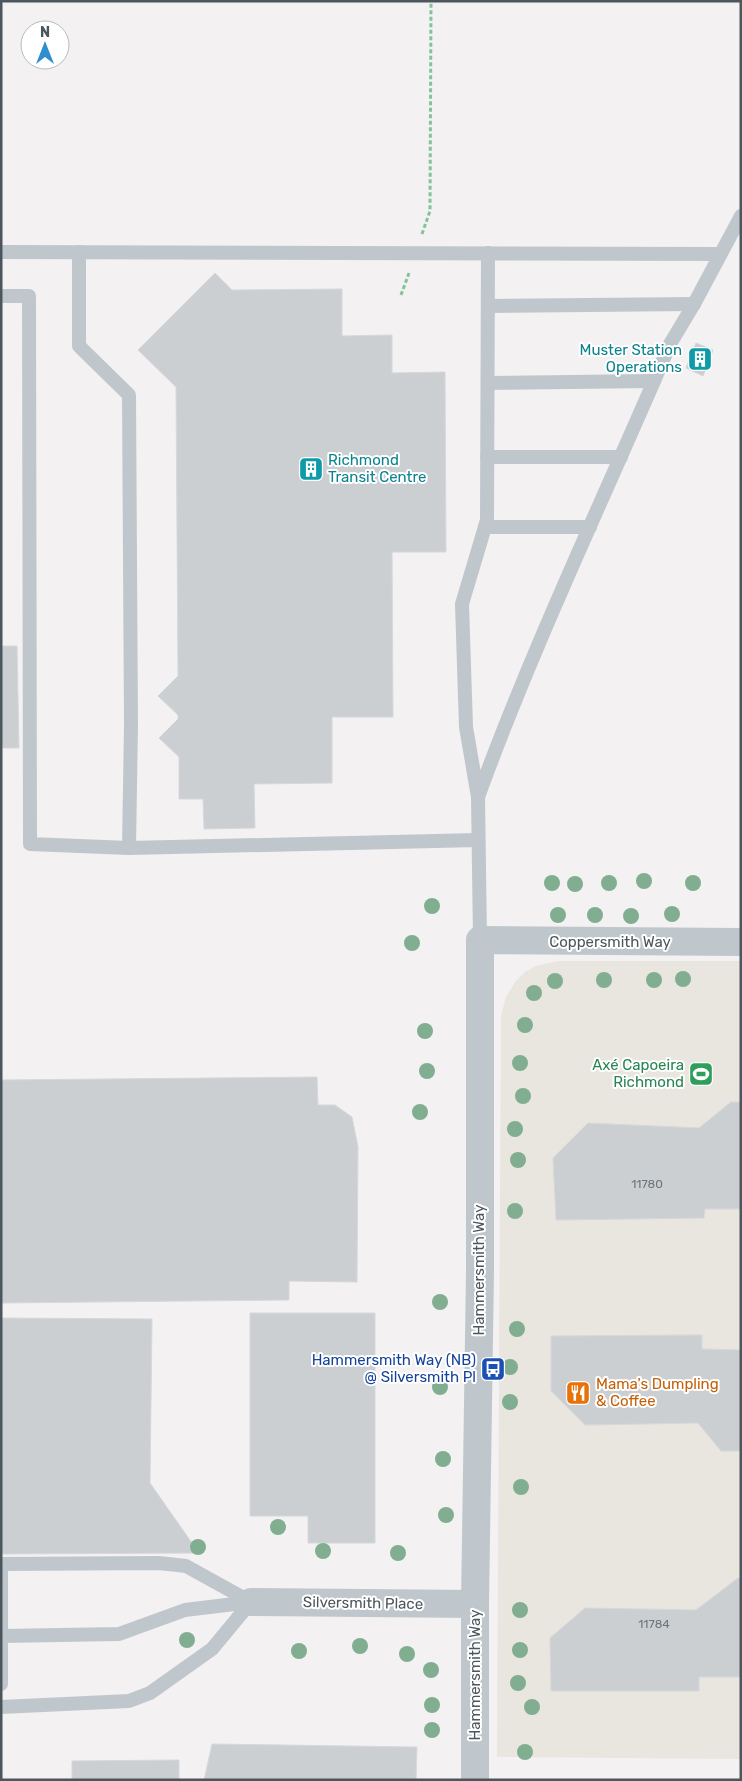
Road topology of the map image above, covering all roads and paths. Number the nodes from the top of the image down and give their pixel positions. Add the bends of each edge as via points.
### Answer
1 (431, 1) edge
2 (741, 216) edge
3 (1, 252) edge
4 (80, 252) junction
5 (416, 253) junction
6 (488, 253) junction
7 (720, 254) junction
8 (401, 295) dead end
9 (1, 296) edge
10 (694, 304) junction
11 (488, 306) junction
12 (654, 381) junction
13 (488, 382) junction
14 (621, 456) junction
15 (487, 457) junction
16 (485, 527) junction
17 (590, 528) junction
18 (478, 797) junction
19 (478, 840) junction
20 (129, 848) junction
21 (480, 940) junction
22 (741, 942) edge
23 (251, 1602) junction
24 (475, 1604) junction
25 (1, 1636) edge
26 (1, 1649) edge
27 (1, 1684) edge
28 (1, 1707) edge
29 (475, 1780) edge

1 - 5 path via 430,211
2 - 7 lane
3 - 4 lane
4 - 5 lane
4 - 20 lane via 79,346 130,395
5 - 6 lane
5 - 8 path
6 - 7 lane
6 - 11 lane
7 - 10 lane
9 - 20 lane via 29,296 30,844
10 - 11 lane
10 - 12 lane via 670,344
11 - 13 lane
12 - 13 lane
12 - 14 lane
13 - 15 lane
14 - 15 lane
14 - 17 lane
15 - 16 lane
16 - 17 lane
16 - 18 lane via 462,604 466,727
17 - 18 lane via 536,648
18 - 19 lane
19 - 20 lane
19 - 21 lane
21 - 22 street, Coppersmith Way
21 - 24 street, Hammersmith Way
23 - 24 street, Silversmith Place
23 - 25 lane via 185,1610 119,1634
23 - 25 lane via 186,1566 159,1563 1,1564
23 - 28 lane via 212,1649 150,1693 129,1702
24 - 29 street, Hammersmith Way
25 - 26 lane
26 - 27 lane

